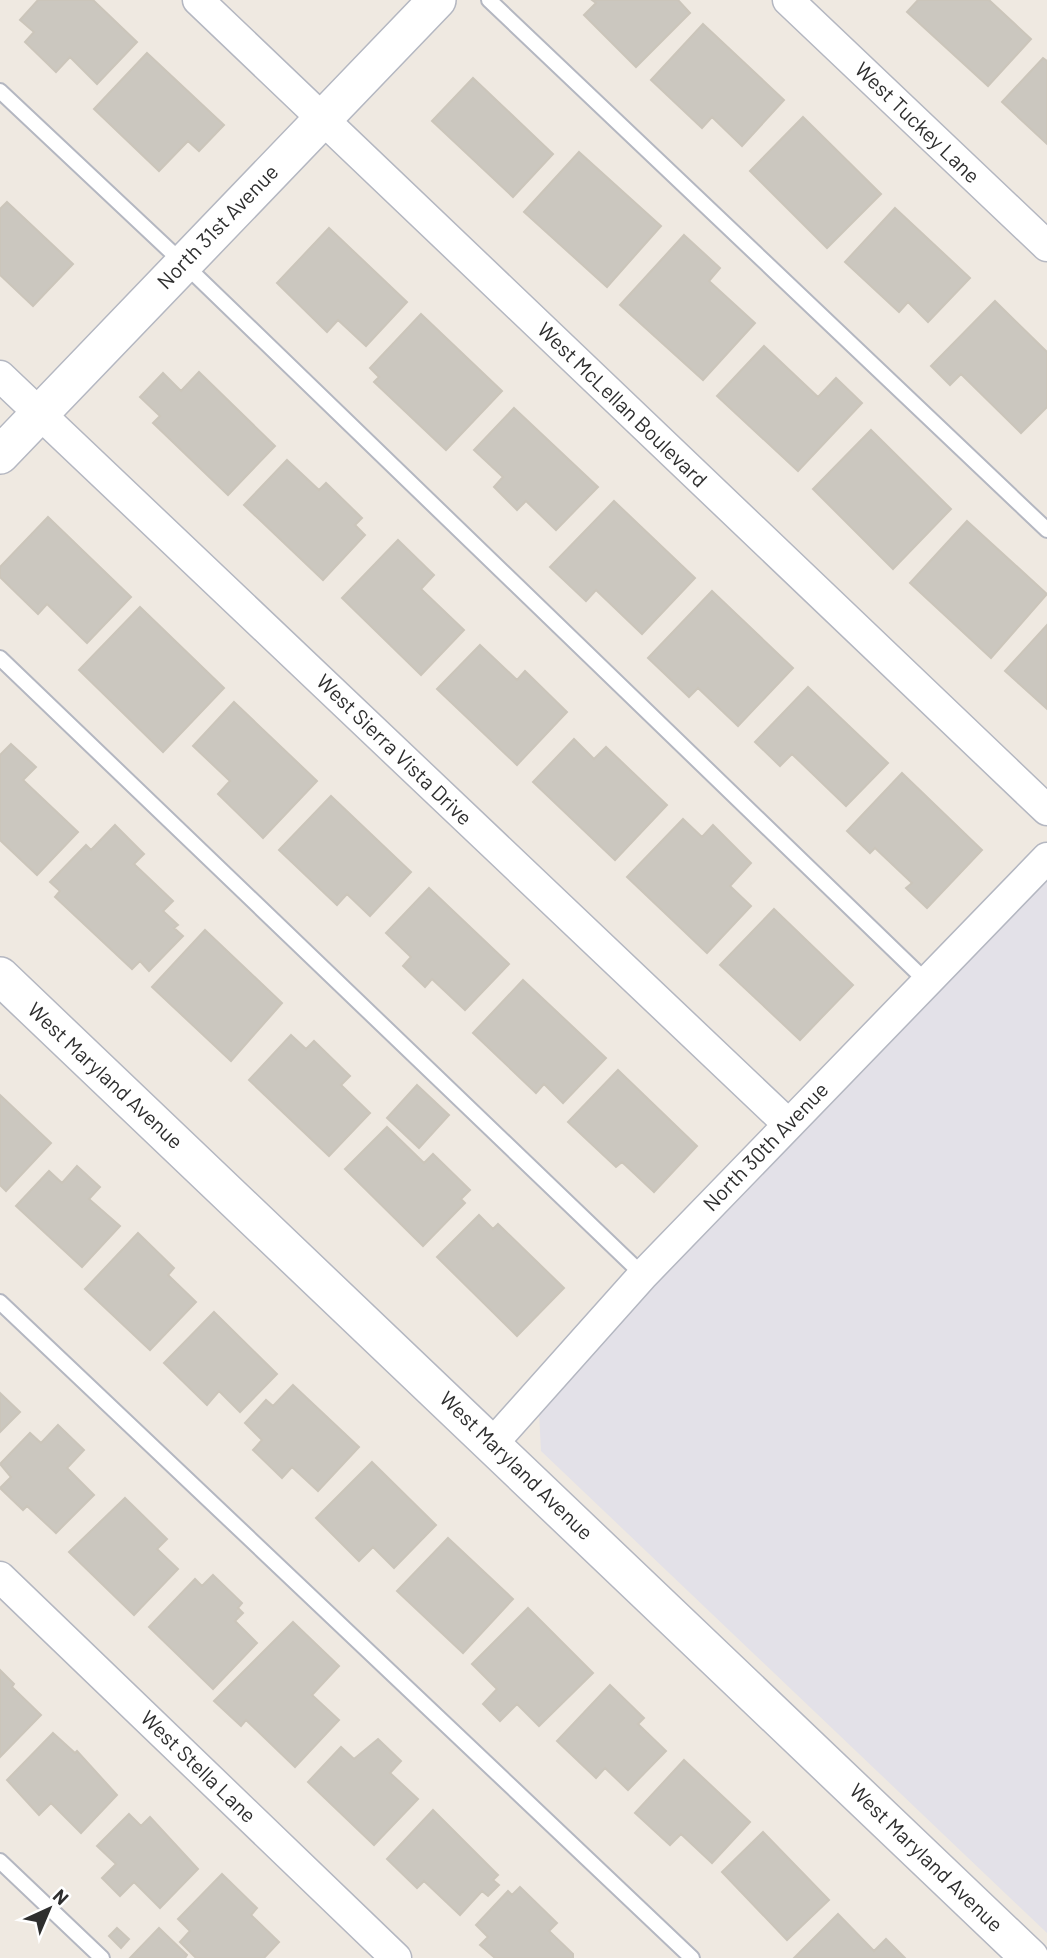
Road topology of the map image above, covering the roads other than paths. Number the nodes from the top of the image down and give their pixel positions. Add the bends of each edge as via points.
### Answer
1 (198, 0) edge
2 (437, 0) edge
3 (489, 0) edge
4 (788, 0) edge
5 (0, 92) edge
6 (323, 119) junction
7 (1047, 246) edge
8 (183, 263) junction
9 (0, 376) edge
10 (39, 414) junction
11 (0, 454) edge
12 (1047, 530) edge
13 (0, 658) edge
14 (1047, 810) edge
15 (1047, 858) edge
16 (0, 976) edge
17 (925, 980) junction
18 (788, 1124) junction
19 (643, 1275) junction
20 (0, 1302) edge
21 (493, 1443) junction
22 (0, 1577) edge
23 (0, 1861) edge
24 (102, 1958) edge
25 (396, 1958) edge
26 (692, 1958) edge
27 (1030, 1958) edge

1 - 6 street, West McLellan Boulevard
2 - 6 street, North 31st Avenue
3 - 12 lane
4 - 7 street, West Tuckey Lane
5 - 8 lane
6 - 8 street, North 31st Avenue
6 - 14 street, West McLellan Boulevard
8 - 10 street, North 31st Avenue
8 - 17 lane
9 - 10 street, West Sierra Vista Drive
10 - 11 street, North 31st Avenue
10 - 18 street, West Sierra Vista Drive
13 - 19 lane
15 - 17 street, North 30th Avenue
16 - 21 street, West Maryland Avenue
17 - 18 street, North 30th Avenue
18 - 19 street, North 30th Avenue
19 - 21 street, North 30th Avenue
20 - 26 lane
21 - 27 street, West Maryland Avenue
22 - 25 street, West Stella Lane
23 - 24 lane

